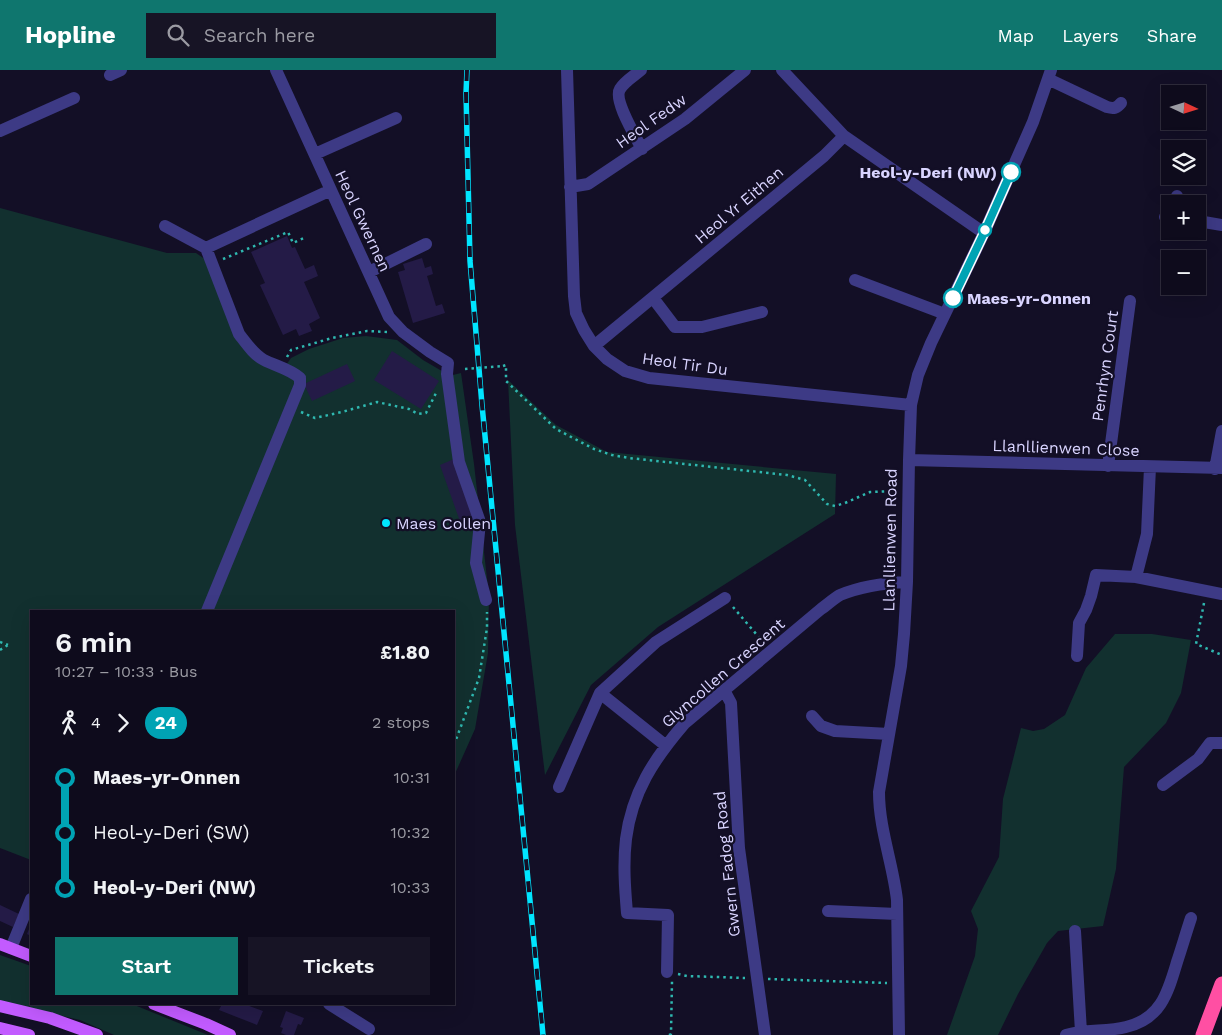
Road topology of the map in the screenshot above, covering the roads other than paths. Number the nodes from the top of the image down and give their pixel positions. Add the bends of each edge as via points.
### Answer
1 (276, 70) edge
2 (567, 70) edge
3 (641, 70) edge
4 (745, 70) edge
5 (782, 70) edge
6 (1049, 74) edge
7 (74, 98) dead end
8 (1121, 102) dead end
9 (396, 118) dead end
10 (0, 131) edge
11 (844, 136) junction
12 (642, 148) junction
13 (315, 154) junction
14 (570, 186) junction
15 (331, 190) junction
16 (1206, 223) edge
17 (1222, 225) edge
18 (165, 226) dead end
19 (984, 233) junction
20 (426, 244) dead end
21 (206, 248) junction
22 (369, 272) junction
23 (855, 280) dead end
24 (653, 298) junction
25 (1131, 301) dead end
26 (762, 312) dead end
27 (945, 314) junction
28 (594, 346) junction
29 (911, 405) junction
30 (1222, 431) edge
31 (909, 460) junction
32 (1108, 466) junction
33 (1150, 467) junction
34 (1219, 468) edge
35 (1136, 577) junction
36 (907, 582) junction
37 (1222, 594) edge
38 (725, 598) road end
39 (486, 600) road end
40 (207, 610) edge
41 (1077, 656) dead end
42 (724, 690) junction
43 (600, 693) junction
44 (812, 716) dead end
45 (889, 734) junction
46 (1216, 743) edge
47 (665, 745) junction
48 (1164, 785) dead end
49 (559, 786) dead end
50 (30, 901) edge
51 (828, 910) dead end
52 (897, 914) junction
53 (1191, 918) dead end
54 (1075, 931) dead end
55 (5, 946) edge
56 (30, 956) edge
57 (667, 972) road end
58 (1222, 984) edge
59 (157, 1005) edge
60 (331, 1005) edge
61 (0, 1006) edge
62 (376, 1018) dead end
63 (0, 1028) edge
64 (367, 1032) edge
65 (1081, 1032) junction
66 (29, 1035) edge
67 (97, 1035) edge
68 (230, 1035) edge
69 (765, 1035) edge
70 (899, 1035) edge
71 (1066, 1035) edge
72 (1203, 1035) edge

1 - 13 street, Heol Gwernen
2 - 14 street, Heol Tir Du
3 - 12 street via 619,92 619,97
4 - 12 street, Heol Fedw via 685,119
5 - 11 street
6 - 8 street via 1107,107 1117,107
6 - 19 street, Llanllienwen Road via 1033,122
7 - 10 street
9 - 13 street
11 - 19 street
11 - 24 street, Heol Yr Eithen
12 - 14 street, Heol Fedw via 588,184
13 - 15 street, Heol Gwernen
14 - 28 street, Heol Tir Du via 576,313
15 - 21 street
15 - 22 street, Heol Gwernen
16 - 17 street
18 - 21 street
19 - 27 street, Llanllienwen Road
20 - 22 street
21 - 40 street via 239,334 262,359 300,378 291,408
22 - 39 street, Heol Gwernen via 389,317 448,369 459,462 480,522 476,564
23 - 27 street
24 - 26 street via 675,327 702,327
24 - 28 street, Heol Yr Eithen
25 - 32 street, Penrhyn Court
27 - 29 street, Llanllienwen Road via 918,376
28 - 29 street, Heol Tir Du via 625,371 649,378
29 - 31 street, Llanllienwen Road
30 - 34 street
31 - 32 street, Llanllienwen Close
31 - 36 street, Llanllienwen Road
32 - 33 street, Llanllienwen Close
33 - 34 street, Llanllienwen Close
33 - 35 street via 1147,534
35 - 37 street
35 - 41 street via 1096,575 1092,596 1079,623
36 - 42 street, Glyncollen Crescent via 859,588 838,596
36 - 45 street, Llanllienwen Road via 904,634
38 - 43 street via 656,642
42 - 47 street, Glyncollen Crescent
42 - 69 street, Gwern Fadog Road via 731,704 739,848
43 - 47 street
43 - 49 street
44 - 45 street via 821,726 835,731
45 - 52 street, Llanllienwen Road via 879,810 894,880
46 - 48 street
47 - 57 street, Glyncollen Crescent via 648,772 630,817 624,866 627,913 668,915
50 - 55 street
51 - 52 street
52 - 70 street, Llanllienwen Road
53 - 65 street via 1169,989 1153,1014 1127,1027
54 - 65 street
55 - 56 main road
58 - 72 highway
59 - 68 main road
60 - 64 street
61 - 67 main road via 50,1018
62 - 64 street
63 - 66 main road
65 - 71 street

